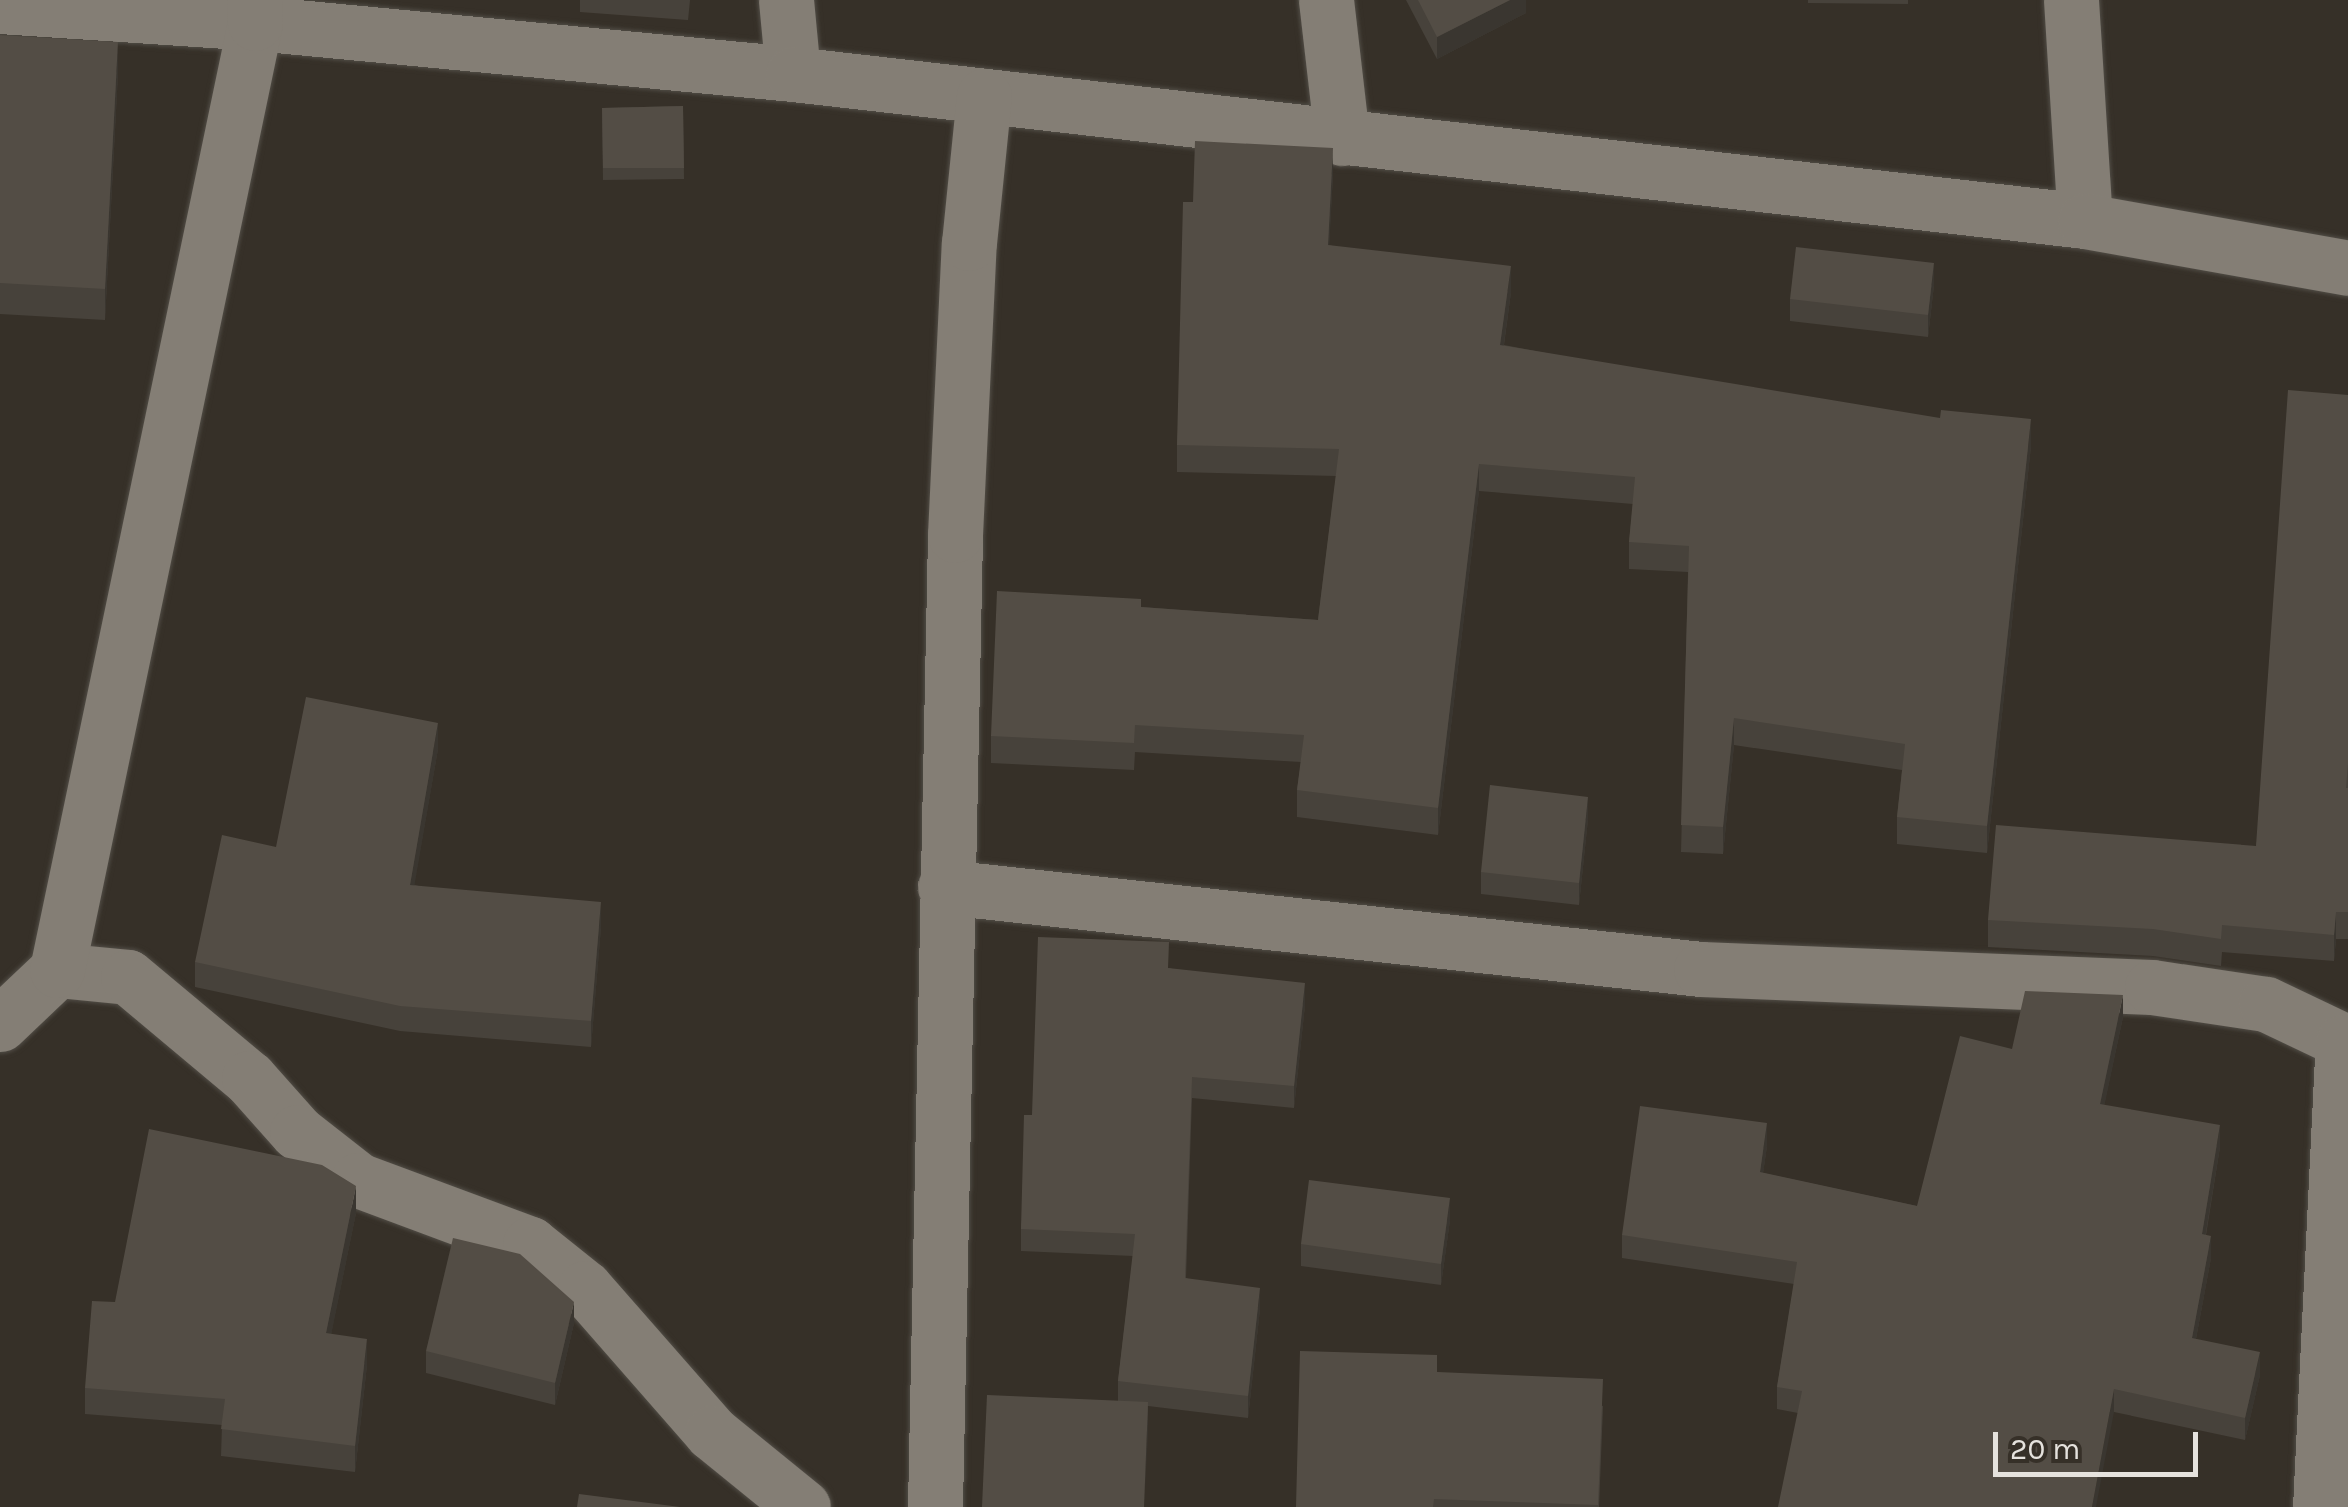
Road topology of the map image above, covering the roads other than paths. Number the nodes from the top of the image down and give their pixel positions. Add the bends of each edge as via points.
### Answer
1 (786, 0) edge
2 (1326, 0) edge
3 (2071, 0) edge
4 (0, 6) edge
5 (254, 12) edge
6 (793, 74) junction
7 (984, 96) junction
8 (1342, 138) junction
9 (2086, 221) junction
10 (2348, 268) edge
11 (945, 886) junction
12 (57, 970) junction
13 (0, 1024) edge
14 (2346, 1042) edge
15 (803, 1507) edge
16 (934, 1507) edge
17 (2320, 1507) edge

1 - 6 street
2 - 8 street
3 - 9 street
4 - 5 street
5 - 6 street
5 - 12 street
6 - 7 street
7 - 8 street
7 - 11 street via 969,243
8 - 9 street
9 - 10 street
11 - 14 street via 1702,970 2152,987 2266,1004
11 - 16 street
12 - 13 street
12 - 15 street via 128,977 358,1180 530,1244 585,1288 712,1433
14 - 17 street

